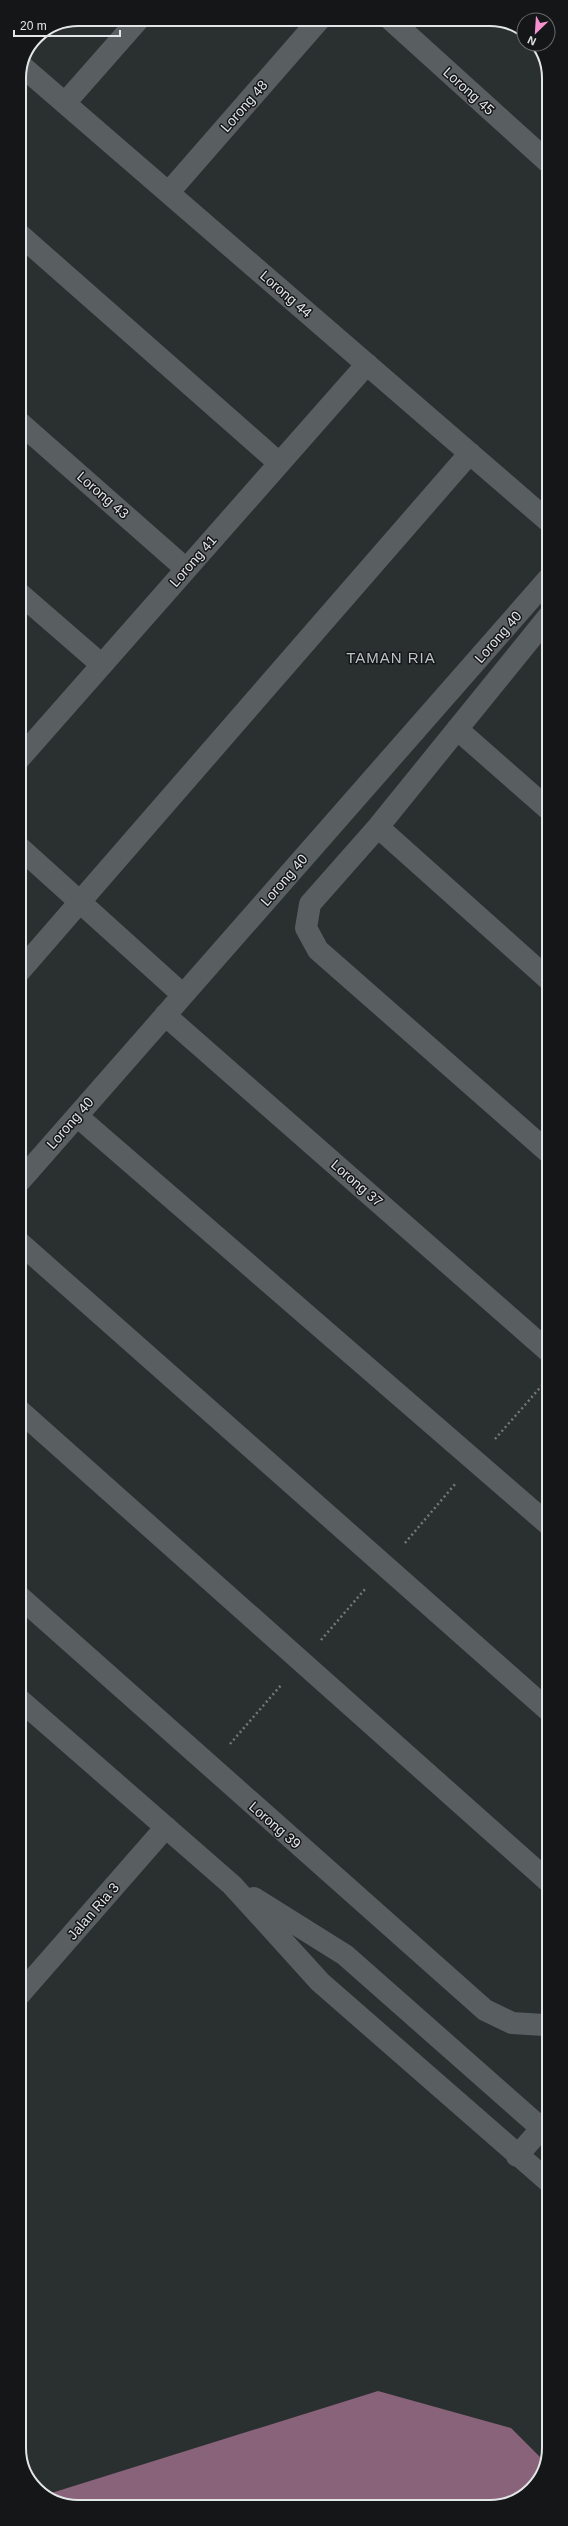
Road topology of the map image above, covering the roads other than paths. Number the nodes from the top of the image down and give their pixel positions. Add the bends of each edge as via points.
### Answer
1 (133, 26) edge
2 (314, 26) edge
3 (398, 26) edge
4 (27, 70) edge
5 (65, 103) junction
6 (542, 157) edge
7 (169, 192) junction
8 (26, 240) edge
9 (367, 364) junction
10 (26, 428) edge
11 (470, 453) junction
12 (280, 463) junction
13 (542, 516) edge
14 (186, 569) junction
15 (542, 586) edge
16 (26, 599) edge
17 (531, 599) junction
18 (542, 610) edge
19 (542, 623) edge
20 (102, 665) junction
21 (457, 729) junction
22 (26, 750) edge
23 (542, 804) edge
24 (378, 827) junction
25 (26, 853) edge
26 (83, 902) junction
27 (26, 964) edge
28 (542, 974) edge
29 (183, 995) junction
30 (165, 1015) junction
31 (77, 1116) junction
32 (542, 1147) edge
33 (26, 1174) edge
34 (26, 1248) edge
35 (542, 1344) edge
36 (26, 1416) edge
37 (542, 1519) edge
38 (26, 1602) edge
39 (26, 1705) edge
40 (542, 1705) edge
41 (166, 1827) junction
42 (542, 1876) edge
43 (232, 1885) junction
44 (26, 1987) edge
45 (542, 2024) edge
46 (542, 2125) edge
47 (542, 2132) edge
48 (517, 2156) junction
49 (542, 2176) edge

1 - 5 street
2 - 7 street, Lorong 48
3 - 6 street, Lorong 45
4 - 5 street, Lorong 44
5 - 7 street, Lorong 44
7 - 9 street, Lorong 44
8 - 12 street
9 - 11 street, Lorong 44
9 - 12 street, Lorong 41
10 - 14 street, Lorong 43
11 - 13 street, Lorong 44
11 - 26 street
12 - 14 street, Lorong 41
14 - 20 street, Lorong 41
15 - 17 street, Lorong 40
16 - 20 street
17 - 18 street
17 - 29 street, Lorong 40
19 - 21 street
20 - 22 street, Lorong 41
21 - 23 street
21 - 24 street
24 - 28 street
24 - 32 street via 310,904 306,928 318,950
25 - 26 street
26 - 27 street
26 - 29 street
29 - 30 street, Lorong 40
30 - 31 street, Lorong 40
30 - 35 street, Lorong 37
31 - 33 street, Lorong 40
31 - 37 street
34 - 40 street
36 - 42 street
38 - 45 street, Lorong 39 via 485,2010 512,2023
39 - 41 street
41 - 43 street
41 - 44 street, Jalan Ria 3
43 - 46 street via 345,1955
43 - 48 street via 320,1982
47 - 48 street
48 - 49 street

